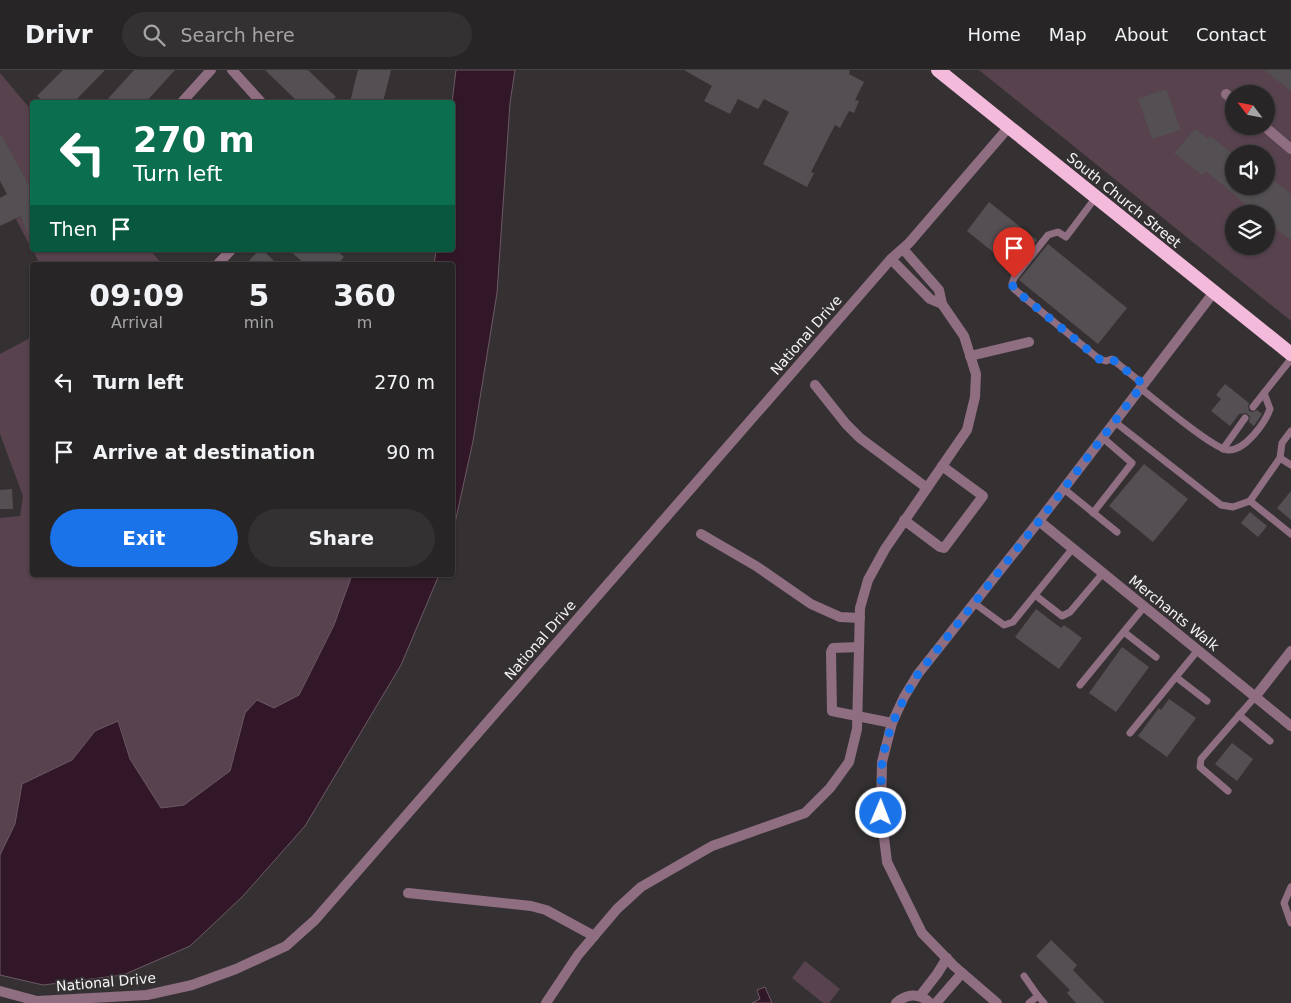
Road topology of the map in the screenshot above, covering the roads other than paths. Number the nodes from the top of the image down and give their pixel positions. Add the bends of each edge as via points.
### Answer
1 (211, 70) edge
2 (232, 70) edge
3 (938, 70) edge
4 (184, 100) edge
5 (259, 100) edge
6 (1008, 128) junction
7 (1275, 135) edge
8 (1291, 149) edge
9 (1096, 197) junction
10 (902, 249) junction
11 (230, 252) edge
12 (891, 259) junction
13 (220, 262) edge
14 (1214, 292) junction
15 (942, 304) junction
16 (1029, 342) dead end
17 (1291, 354) edge
18 (970, 356) junction
19 (1291, 359) edge
20 (815, 385) dead end
21 (1141, 386) junction
22 (1264, 393) junction
23 (1253, 407) dead end
24 (1245, 418) dead end
25 (1115, 422) junction
26 (1291, 431) edge
27 (1103, 438) junction
28 (1223, 449) junction
29 (1280, 458) junction
30 (1291, 464) edge
31 (942, 466) junction
32 (927, 488) junction
33 (1064, 489) junction
34 (1250, 501) junction
35 (1093, 513) junction
36 (904, 520) junction
37 (1039, 521) junction
38 (1117, 532) dead end
39 (701, 534) dead end
40 (1291, 534) edge
41 (1073, 548) junction
42 (1103, 573) junction
43 (1035, 595) junction
44 (974, 603) junction
45 (1144, 607) junction
46 (860, 618) junction
47 (1124, 632) junction
48 (859, 647) junction
49 (1198, 650) junction
50 (1291, 651) edge
51 (1156, 657) dead end
52 (1176, 677) junction
53 (1080, 685) dead end
54 (1255, 697) junction
55 (1207, 701) dead end
56 (1239, 715) junction
57 (857, 716) junction
58 (892, 723) junction
59 (1291, 726) edge
60 (1130, 733) dead end
61 (1270, 741) dead end
62 (1228, 791) dead end
63 (1291, 887) edge
64 (408, 892) dead end
65 (1291, 923) edge
66 (594, 936) junction
67 (946, 958) junction
68 (962, 973) junction
69 (1024, 976) dead end
70 (0, 991) edge
71 (920, 996) junction
72 (1038, 996) junction
73 (546, 1003) edge
74 (896, 1003) edge
75 (930, 1003) edge
76 (936, 1003) edge
77 (997, 1003) edge
78 (1029, 1003) edge
79 (1044, 1003) edge

1 - 4 street
2 - 5 street
3 - 6 highway, South Church Street
6 - 9 highway, South Church Street
6 - 10 street, National Drive
7 - 8 street
9 - 14 highway, South Church Street
9 - 21 lane via 1066,237 1058,232 1048,235 1012,284 1099,359 1112,359
10 - 12 street, National Drive
10 - 15 street via 939,290
11 - 13 street
12 - 15 street via 930,299
12 - 70 street, National Drive via 315,920 286,946 192,985 147,995 37,1001
14 - 17 highway, South Church Street
14 - 21 street
15 - 18 street via 964,336
16 - 18 street
18 - 31 street via 976,374 976,397 967,430
19 - 22 lane
20 - 32 street via 860,438
21 - 25 street
21 - 28 lane via 1209,442
22 - 23 lane
22 - 28 lane via 1270,409 1267,417 1246,443 1236,449
24 - 28 lane
25 - 27 street
25 - 34 lane via 1221,505 1233,507
26 - 29 lane via 1282,443
27 - 33 street
27 - 35 lane via 1132,463
29 - 30 lane
29 - 34 lane
31 - 32 street
31 - 36 street via 983,496 944,548
32 - 36 street
33 - 35 lane
33 - 37 street
34 - 40 lane
35 - 38 lane
36 - 46 street via 868,580
37 - 41 street, Merchants Walk
37 - 44 street
39 - 46 street via 756,566 811,604 840,617
41 - 42 street, Merchants Walk
41 - 43 lane
42 - 43 lane via 1070,612 1062,616
42 - 45 street, Merchants Walk
43 - 44 lane via 1013,622 1004,626
44 - 58 street via 918,674
45 - 47 lane
45 - 49 street, Merchants Walk
46 - 48 street
47 - 51 lane
47 - 53 lane
48 - 57 street
48 - 57 street via 833,648 831,652 832,711
49 - 52 lane
49 - 54 street, Merchants Walk
50 - 54 street
52 - 55 lane
52 - 60 lane
54 - 56 lane
54 - 59 street, Merchants Walk
56 - 61 lane
56 - 62 lane via 1200,759 1200,767
57 - 58 street
57 - 66 street via 849,762 830,788 805,813 712,846 641,887
58 - 67 street via 882,762 881,813 887,862 922,933
63 - 65 lane via 1284,903
64 - 66 street via 532,906
66 - 73 street
67 - 68 street
67 - 71 street
68 - 76 street
68 - 77 street
69 - 72 lane
71 - 74 street via 911,995
71 - 75 street
72 - 78 lane
72 - 79 lane

